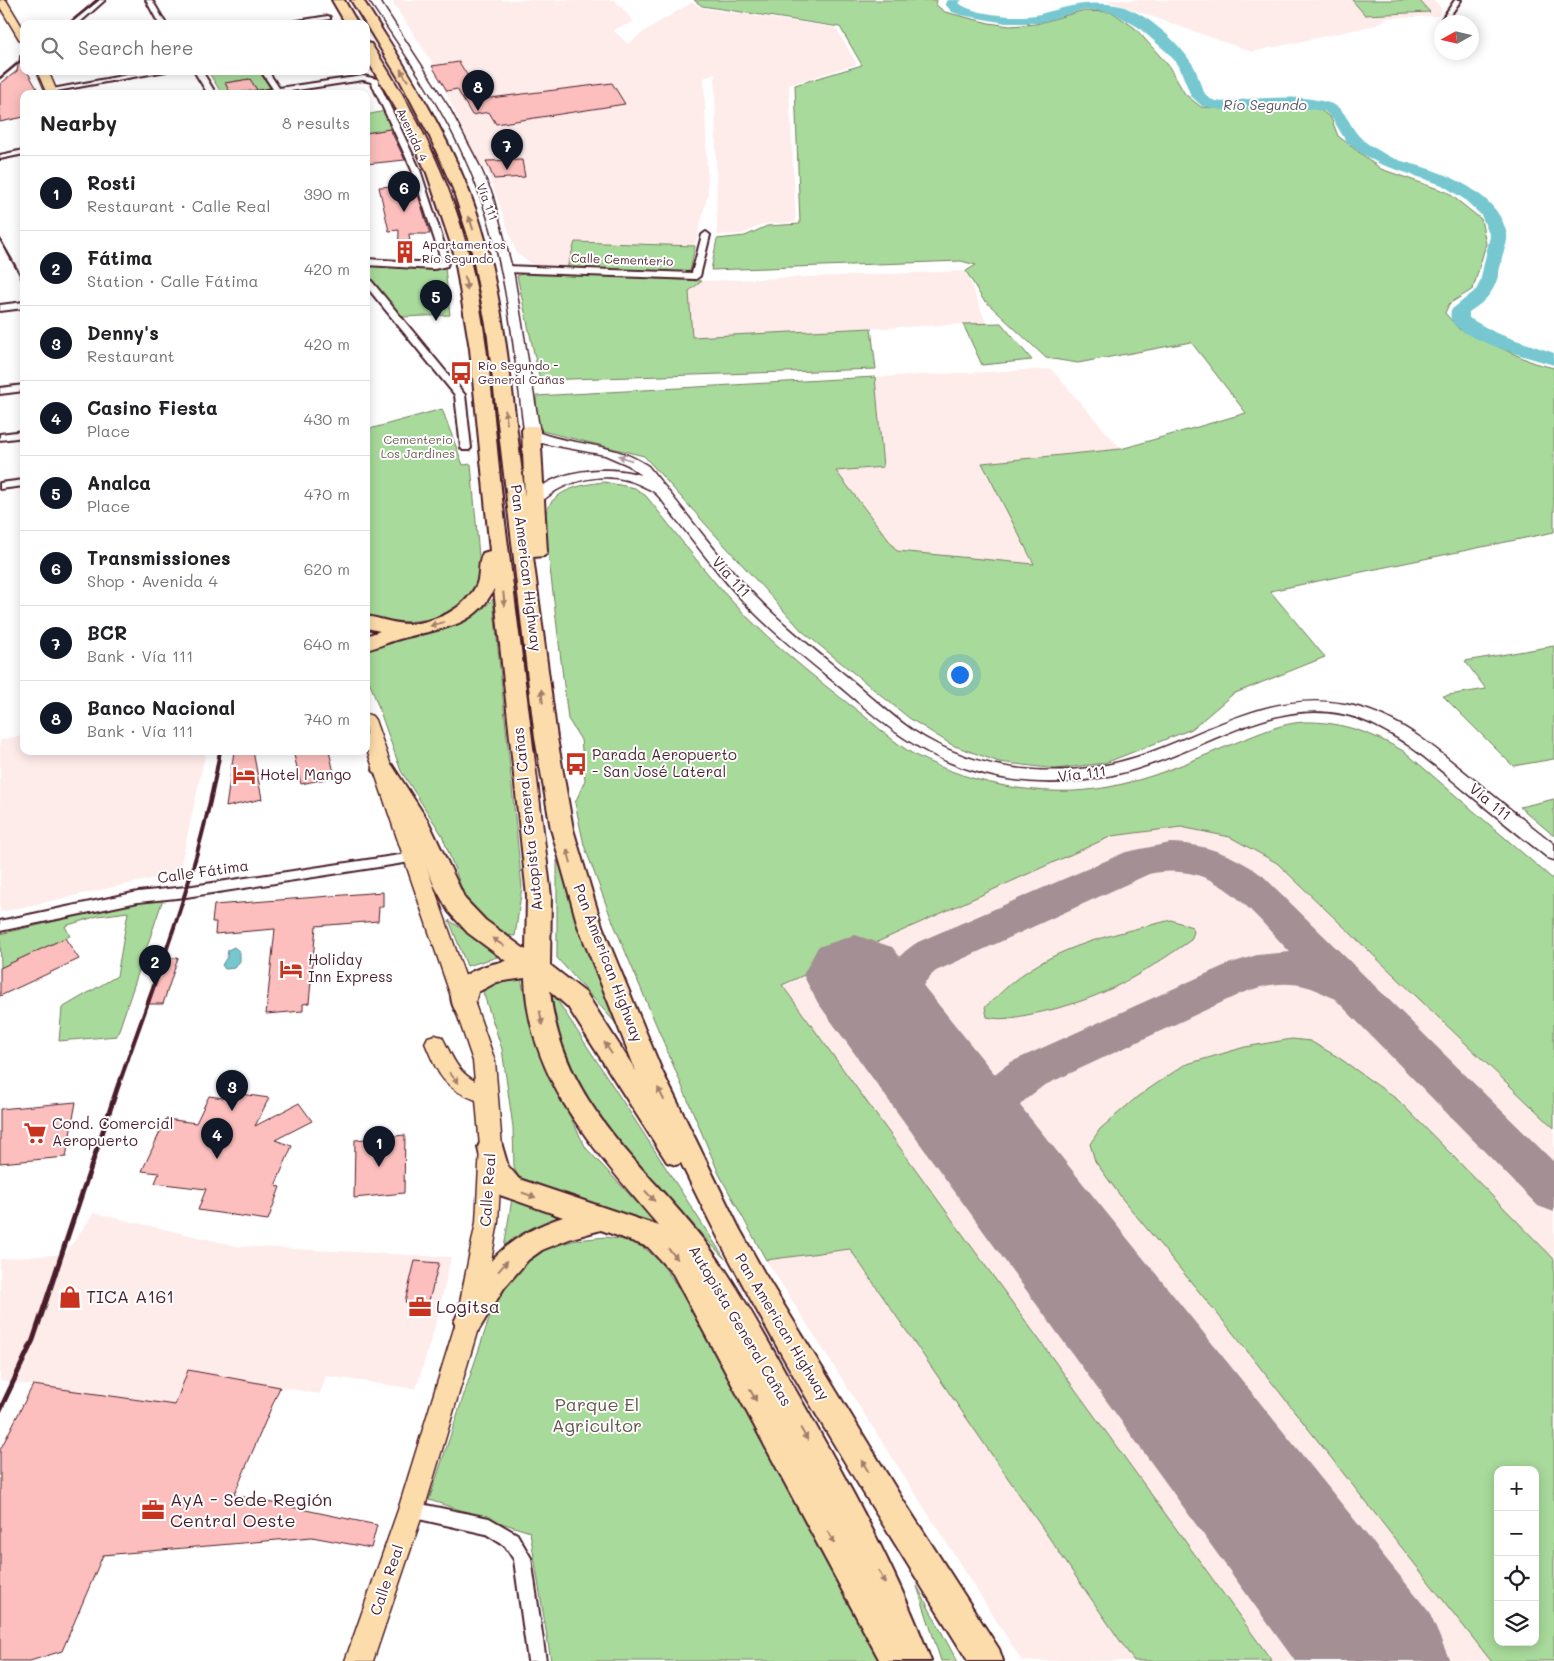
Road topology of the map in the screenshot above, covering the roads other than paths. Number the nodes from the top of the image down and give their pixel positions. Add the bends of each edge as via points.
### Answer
1 (1, 0) edge
2 (102, 0) edge
3 (150, 0) edge
4 (338, 0) edge
5 (357, 0) edge
6 (374, 0) edge
7 (1458, 0) edge
8 (1448, 15) edge
9 (328, 18) dead end
10 (78, 20) edge
11 (161, 20) edge
12 (313, 20) edge
13 (350, 20) edge
14 (369, 20) edge
15 (370, 21) edge
16 (20, 32) edge
17 (399, 37) junction
18 (385, 46) junction
19 (370, 54) edge
20 (44, 75) edge
21 (142, 75) edge
22 (200, 75) edge
23 (267, 75) edge
24 (51, 90) edge
25 (63, 90) edge
26 (210, 90) edge
27 (277, 90) joint
28 (20, 153) edge
29 (0, 157) edge
30 (706, 236) dead end
31 (370, 262) edge
32 (506, 268) junction
33 (370, 285) edge
34 (20, 306) edge
35 (0, 308) edge
36 (20, 388) edge
37 (0, 391) edge
38 (530, 430) junction
39 (20, 434) edge
40 (0, 437) edge
41 (487, 446) junction
42 (466, 448) dead end
43 (20, 484) edge
44 (0, 486) edge
45 (660, 491) junction
46 (536, 499) junction
47 (370, 623) edge
48 (411, 630) junction
49 (370, 642) edge
50 (539, 671) junction
51 (370, 731) edge
52 (384, 770) junction
53 (1554, 854) edge
54 (412, 858) junction
55 (0, 926) edge
56 (538, 969) junction
57 (464, 1003) junction
58 (435, 1044) dead end
59 (488, 1094) junction
60 (491, 1147) junction
61 (599, 1219) junction
62 (729, 1236) junction
63 (468, 1322) junction
64 (411, 1510) junction
65 (922, 1557) junction
66 (359, 1661) edge
67 (537, 1661) edge
68 (898, 1661) edge
69 (915, 1661) edge
70 (976, 1661) edge
71 (987, 1661) edge

1 - 16 main road
2 - 10 street
3 - 11 street
4 - 13 highway
5 - 14 highway, Pan American Highway
6 - 17 main road, Vía 111
7 - 8 street
9 - 12 street
15 - 18 highway, Pan American Highway
17 - 18 highway
17 - 32 main road, Vía 111 via 442,102 467,154 492,213
50 -> 18 highway, Pan American Highway via 494,330 478,242 460,189 436,137
19 -> 41 highway, Autopista General Cañas via 406,112 442,192 460,249 481,370
20 - 24 main road
21 - 25 street
22 - 26 street
23 - 27 street
27 - 31 street, Avenida 4 via 368,78 374,81 416,170 445,259 444,264 434,266
28 - 29 street
30 - 32 street, Calle Cementerio via 696,276
32 - 38 main road, Vía 111 via 517,323
33 - 42 street via 460,395
34 - 35 street
36 - 37 street
45 -> 38 main road, Vía 111 via 643,468 630,459 546,440
38 - 46 highway
39 - 40 street
41 -> 48 highway via 490,577 486,591 477,603 457,616
41 -> 56 highway, Autopista General Cañas via 540,905
43 - 44 street
45 - 46 main road, Vía 111 via 629,476 603,474 564,481
45 - 53 main road, Vía 111 via 739,588 780,629 907,734 966,764 1052,778 1090,776 1176,748 1272,709 1345,709 1404,733
46 - 50 highway
47 - 48 highway
48 - 49 highway via 394,632
62 -> 50 highway, Pan American Highway via 649,1071 585,913 562,829 546,738
51 - 52 main road, Calle Real
52 - 54 main road, Calle Real
56 -> 52 highway via 478,928 453,901 438,873 426,838
54 - 55 street, Calle Fátima via 138,897
54 - 57 main road, Calle Real
56 - 57 highway via 516,968 487,974 466,988
62 -> 56 highway via 577,1000
56 -> 69 highway, Autopista General Cañas via 538,1002 544,1030 559,1072 585,1121 616,1160 675,1223 706,1265 846,1507 883,1580
57 - 59 main road, Calle Real via 484,1061
58 -> 59 main road via 455,1082
59 - 60 main road, Calle Real
60 -> 61 highway via 496,1170 510,1187
60 - 63 main road, Calle Real via 488,1222
63 -> 61 highway via 497,1272 512,1256 544,1235
61 -> 68 highway via 658,1238 683,1265
65 -> 62 highway, Pan American Highway
63 - 64 main road, Calle Real
64 - 66 main road, Calle Real
64 - 67 street via 488,1526 511,1540 522,1558
65 - 70 main road
65 - 71 highway, Pan American Highway

